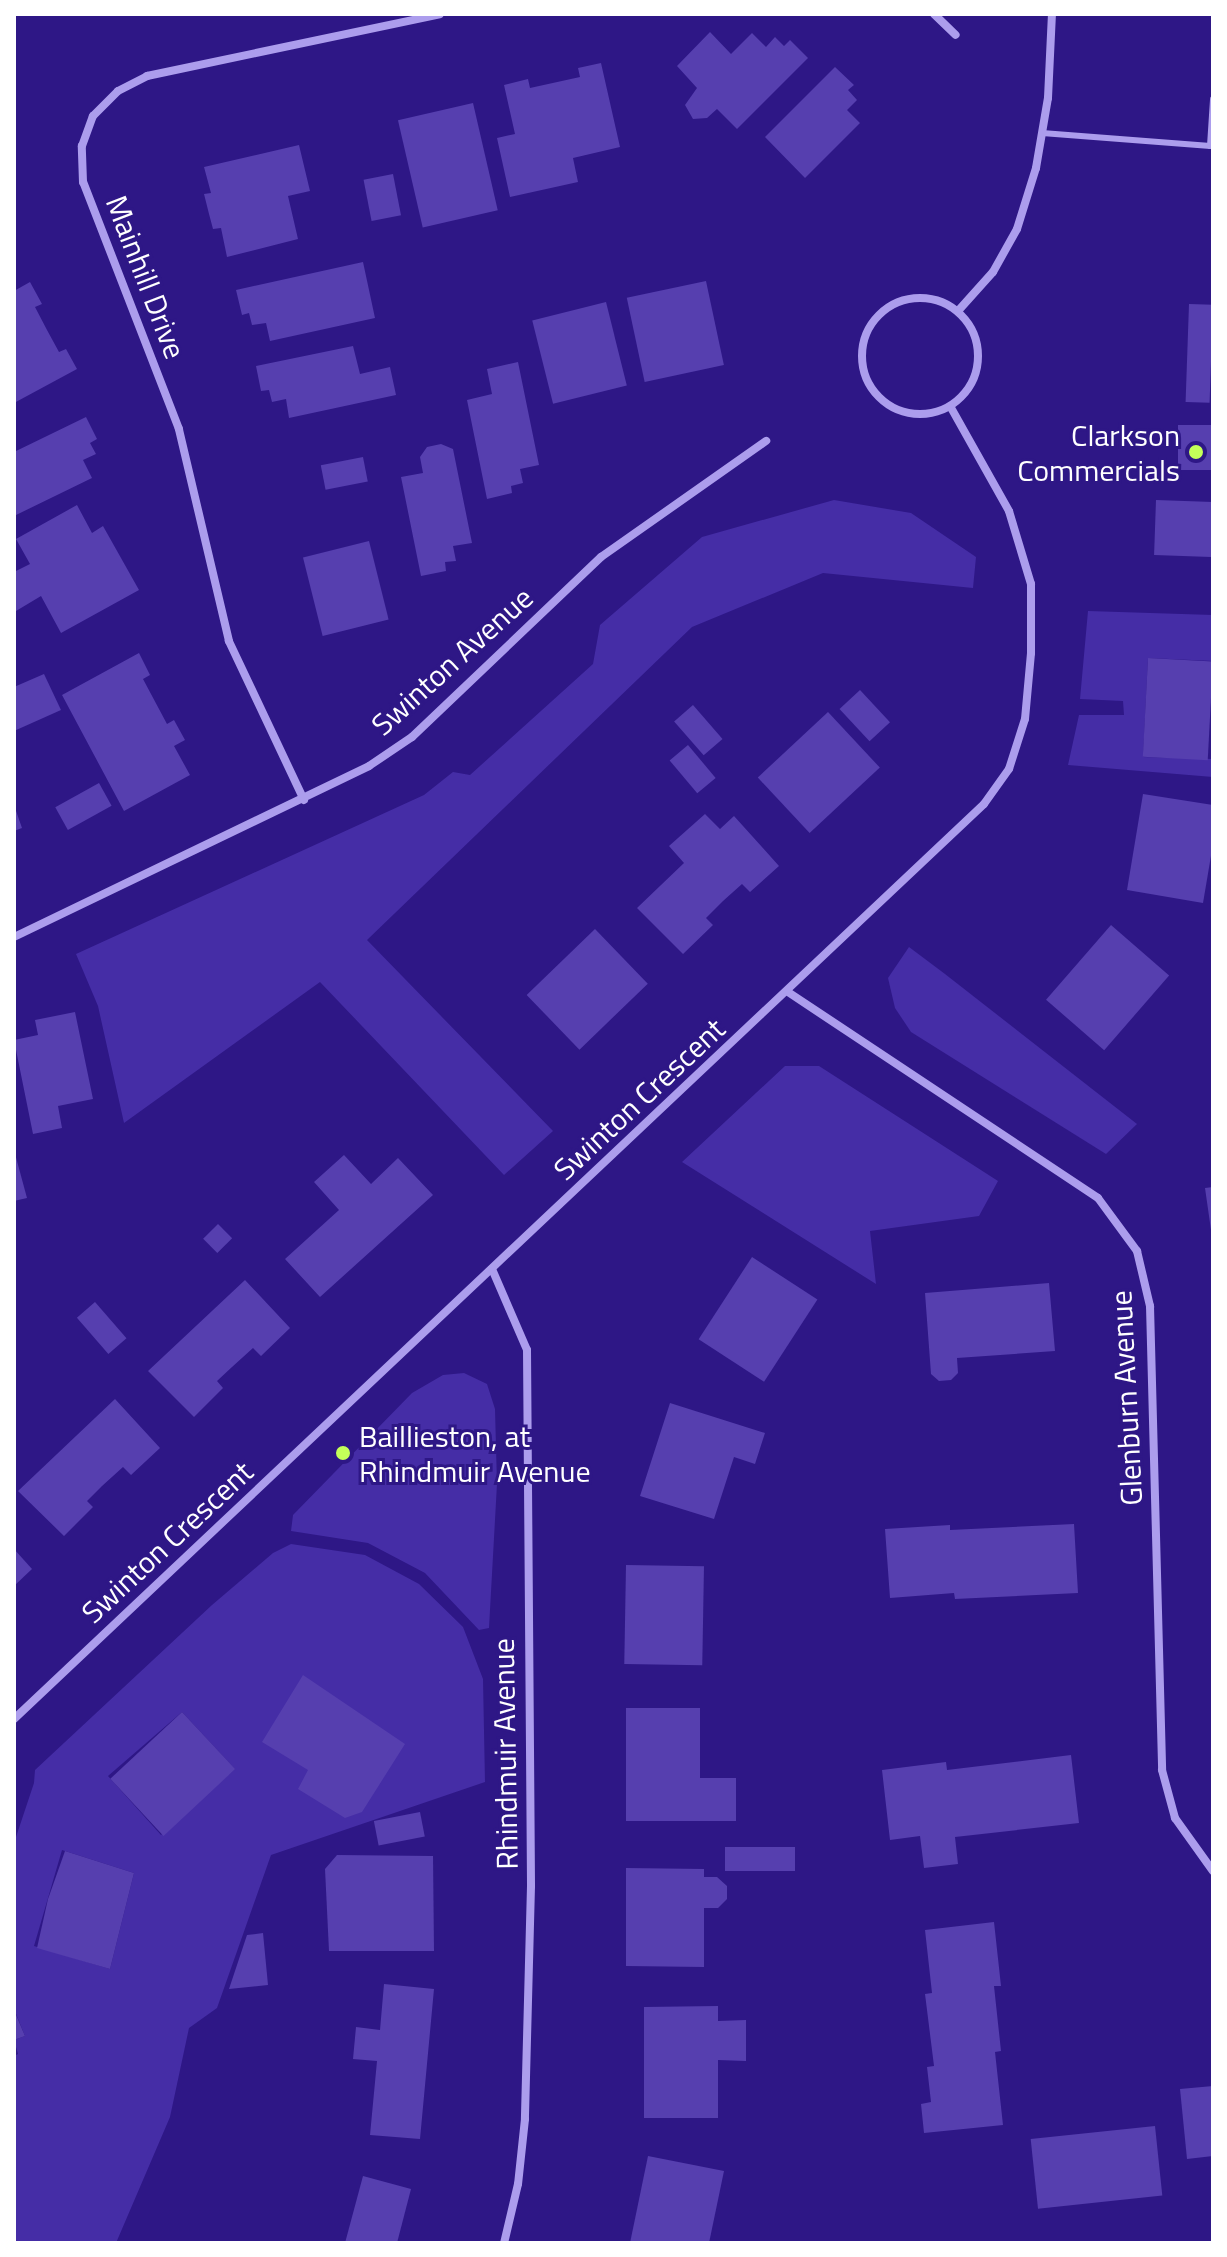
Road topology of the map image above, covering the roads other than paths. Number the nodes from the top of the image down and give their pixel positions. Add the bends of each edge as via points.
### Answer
1 (440, 14) edge
2 (934, 14) edge
3 (1052, 14) edge
4 (956, 35) dead end
5 (1213, 99) edge
6 (1042, 133) junction
7 (958, 311) junction
8 (950, 406) junction
9 (766, 441) dead end
10 (304, 800) junction
11 (14, 937) edge
12 (788, 992) junction
13 (492, 1269) junction
14 (14, 1719) edge
15 (1213, 1871) edge
16 (504, 2243) edge

1 - 10 street, Mainhill Drive via 147,76 118,91 93,116 82,146 83,182 179,429 229,641
2 - 4 street
3 - 6 street
5 - 6 lane via 1210,146
6 - 7 street via 1017,229 993,272
7 - 8 street via 970,325 979,361 969,387
7 - 8 street via 928,298 896,302 868,329 862,347 869,385 897,410 933,414
8 - 12 street, Swinton Crescent via 1009,511 1028,572 1031,653 1025,719 1009,769 984,804
9 - 10 street, Swinton Avenue via 601,557 412,737
10 - 11 street, Swinton Avenue
12 - 13 street, Swinton Crescent
12 - 15 street, Glenburn Avenue via 1098,1198 1137,1251 1150,1306 1162,1770 1175,1818
13 - 14 street, Swinton Crescent
13 - 16 street, Rhindmuir Avenue via 527,1350 527,2057 518,2184

